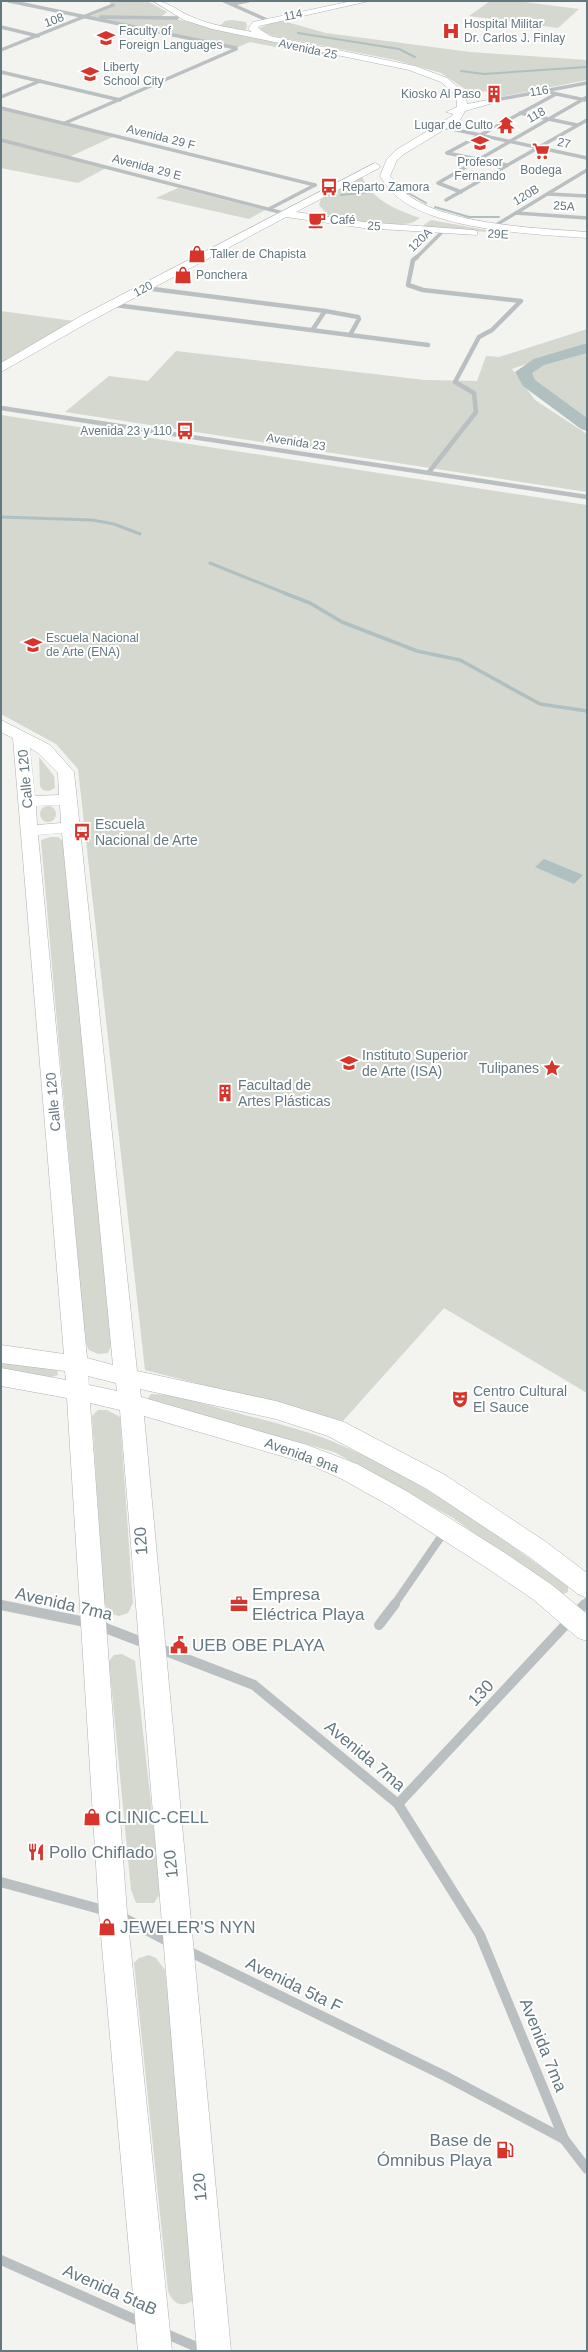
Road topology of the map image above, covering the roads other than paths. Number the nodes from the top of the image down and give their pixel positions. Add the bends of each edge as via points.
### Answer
1 (8, 1) edge
2 (147, 1) edge
3 (157, 1) edge
4 (224, 1) edge
5 (248, 1) edge
6 (365, 1) edge
7 (232, 4) junction
8 (113, 6) dead end
9 (167, 12) junction
10 (87, 18) junction
11 (154, 18) junction
12 (177, 18) junction
13 (187, 18) junction
14 (267, 20) junction
15 (256, 24) junction
16 (1, 28) edge
17 (219, 29) junction
18 (38, 36) junction
19 (273, 39) junction
20 (1, 50) edge
21 (1, 72) edge
22 (40, 81) junction
23 (587, 83) edge
24 (544, 90) junction
25 (556, 94) junction
26 (462, 95) junction
27 (1, 97) edge
28 (586, 99) edge
29 (120, 100) junction
30 (490, 100) junction
31 (1, 108) edge
32 (462, 110) junction
33 (520, 113) junction
34 (549, 119) junction
35 (587, 120) edge
36 (65, 123) junction
37 (577, 125) junction
38 (443, 127) junction
39 (480, 135) junction
40 (1, 140) edge
41 (510, 141) junction
42 (539, 147) junction
43 (587, 158) edge
44 (480, 160) junction
45 (375, 166) junction
46 (507, 166) junction
47 (587, 170) edge
48 (578, 176) junction
49 (587, 176) edge
50 (461, 192) junction
51 (548, 194) junction
52 (587, 196) edge
53 (314, 199) junction
54 (446, 200) dead end
55 (269, 210) junction
56 (516, 213) junction
57 (287, 214) junction
58 (433, 215) junction
59 (587, 218) edge
60 (334, 221) junction
61 (496, 225) junction
62 (414, 229) junction
63 (443, 231) junction
64 (587, 235) edge
65 (553, 237) junction
66 (587, 240) edge
67 (145, 288) junction
68 (115, 305) junction
69 (325, 310) junction
70 (313, 329) junction
71 (350, 335) junction
72 (428, 345) dead end
73 (1, 368) edge
74 (1, 408) edge
75 (429, 472) junction
76 (587, 497) edge
77 (1, 725) edge
78 (21, 736) junction
79 (68, 800) junction
80 (27, 801) junction
81 (70, 827) junction
82 (29, 831) junction
83 (1, 1354) edge
84 (76, 1364) junction
85 (1, 1377) edge
86 (126, 1377) junction
87 (78, 1390) junction
88 (131, 1404) junction
89 (446, 1529) junction
90 (587, 1587) edge
91 (1, 1605) edge
92 (582, 1616) edge
93 (95, 1624) junction
94 (379, 1625) dead end
95 (149, 1645) junction
96 (398, 1804) junction
97 (1, 1882) edge
98 (113, 1913) junction
99 (179, 1947) junction
100 (564, 2139) junction
101 (587, 2169) edge
102 (1, 2260) edge
103 (154, 2339) edge
104 (206, 2351) edge
105 (214, 2351) edge

1 - 10 street
2 - 9 main road, Avenida 25
3 - 13 main road, Avenida 25
4 - 7 street
5 - 7 street
6 - 14 main road, 114
7 - 14 street
8 - 10 street, 108
9 - 11 street
9 - 12 main road, Avenida 25
10 - 11 street
10 - 18 street, 108
10 - 29 street via 236,48
11 - 12 street
12 - 17 main road, Avenida 25
13 - 17 main road, Avenida 25
13 - 17 main road via 228,19 216,23
14 - 15 main road
14 - 15 main road via 244,20
15 - 19 main road via 252,29
16 - 18 street
17 - 19 main road, Avenida 25
17 - 32 main road, Avenida 25 via 398,68 430,78 444,87
18 - 20 street, 108
19 - 26 main road, Avenida 25 via 421,71 451,85
21 - 22 street
22 - 27 street
22 - 29 street
23 - 24 street, 116
24 - 25 street
24 - 30 street, 116
25 - 28 street
25 - 33 street
26 - 30 main road via 473,101
26 - 32 main road
28 - 34 street, 118
29 - 36 street
30 - 32 main road
31 - 36 street, Avenida 29 F
32 - 38 main road
32 - 45 main road via 393,149
33 - 34 street
33 - 39 street
34 - 37 street
34 - 41 street, 118
35 - 37 street
36 - 55 street, Avenida 29 F via 315,185
37 - 42 street
38 - 39 street, 27
38 - 58 main road via 392,159 385,176 389,186 400,196
39 - 41 street, 27
39 - 44 street via 447,153
40 - 55 street, Avenida 29 E
41 - 42 street, 27
41 - 44 street, 118
42 - 43 street, 27
42 - 46 street
44 - 46 street
44 - 50 street, 118 via 438,183
45 - 53 main road
45 - 58 main road via 373,173 381,189 400,204
46 - 50 street
47 - 48 street, 120B
48 - 49 street
48 - 51 street, 120B
50 - 54 street
51 - 52 street
51 - 56 street, 120B
53 - 57 main road, 120
53 - 60 main road via 317,210
55 - 57 street, Avenida 29 E
56 - 59 street, 25A
56 - 61 street, 120B
57 - 60 main road, 25
57 - 67 main road, 120
58 - 61 main road
58 - 62 main road
58 - 65 main road via 473,226
60 - 62 main road, 25
61 - 64 main road
62 - 63 main road, 25
63 - 65 main road, 29E
63 - 75 street, 120A via 413,260 408,285 410,287 521,301 492,330 479,337 467,357 455,382 474,393 476,412
65 - 66 main road
67 - 68 main road, 120
67 - 69 street
68 - 70 street
68 - 73 main road, 120 via 85,319
69 - 70 street
69 - 71 street via 358,317
70 - 71 street
71 - 72 street
74 - 75 street, Avenida 23
75 - 76 street, Avenida 23
77 - 78 main road
78 - 79 main road, Calle 120 via 44,749 66,772
78 - 80 main road, Calle 120
79 - 80 main road
79 - 81 main road, Calle 120
80 - 82 main road, Calle 120
81 - 82 main road
81 - 86 main road, Calle 120
82 - 84 main road, Calle 120
83 - 84 main road
84 - 86 main road
84 - 87 main road, Calle 120
85 - 87 main road, Avenida 9na
86 - 88 main road, 120
86 - 90 main road via 276,1410 336,1429 436,1482 537,1549
87 - 88 main road, Avenida 9na
87 - 93 main road
88 - 89 main road, Avenida 9na via 229,1430 332,1463
88 - 95 main road, 120
89 - 92 main road, Avenida 9na
89 - 94 street via 413,1580
91 - 93 street, Avenida 7ma
92 - 96 street, 130
93 - 95 street, Avenida 7ma
93 - 98 main road
95 - 96 street, Avenida 7ma via 254,1685
95 - 99 main road, 120
96 - 100 street, Avenida 7ma via 480,1935
97 - 98 street, Avenida 5ta F
98 - 99 street, Avenida 5ta F
98 - 103 main road
99 - 100 street, Avenida 5ta F via 445,2076
99 - 105 main road, 120
100 - 101 street, Avenida 7ma
102 - 103 street, Avenida 5taB
103 - 104 street, Avenida 5taB

